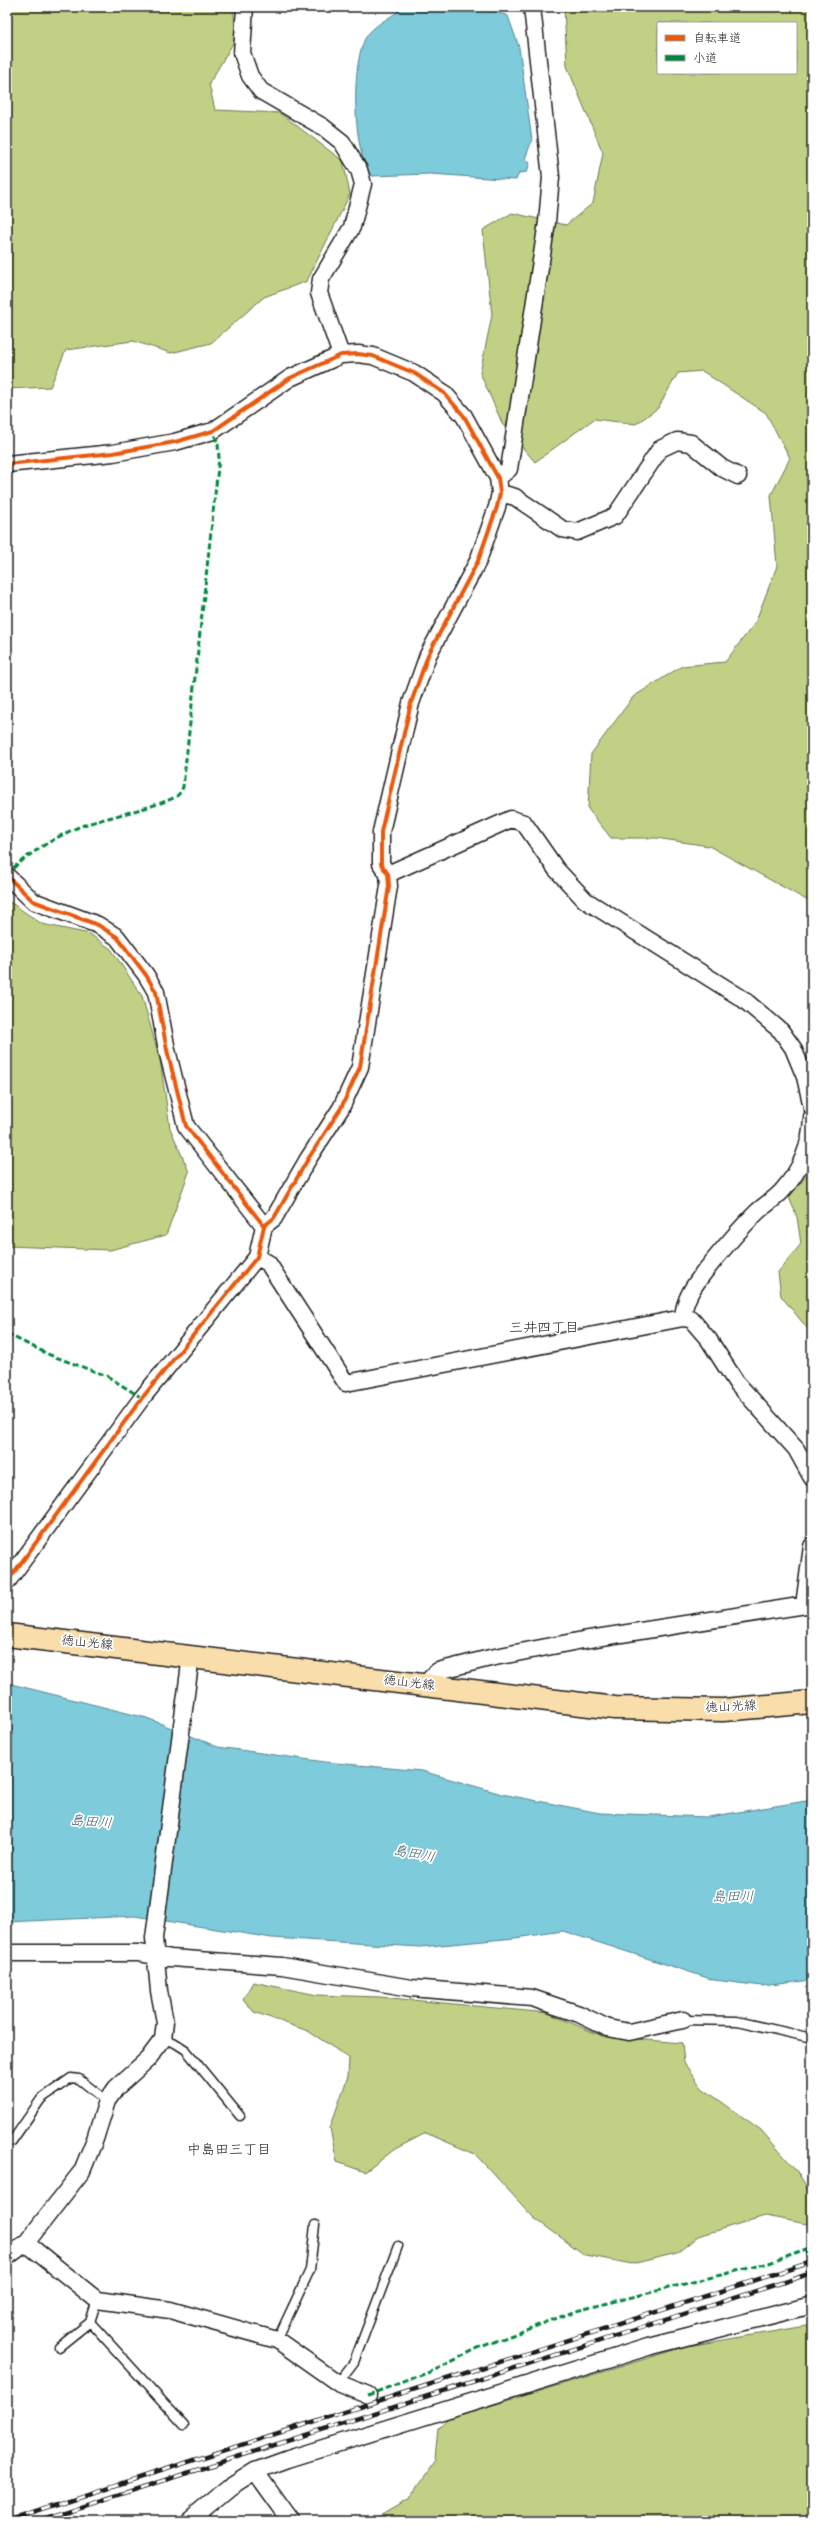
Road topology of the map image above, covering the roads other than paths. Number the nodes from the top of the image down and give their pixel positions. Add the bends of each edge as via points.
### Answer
1 (245, 7) edge
2 (532, 7) edge
3 (341, 355) junction
4 (7, 464) edge
5 (738, 476) dead end
6 (499, 486) junction
7 (388, 874) junction
8 (7, 876) edge
9 (812, 1107) edge
10 (812, 1117) edge
11 (264, 1226) junction
12 (258, 1257) junction
13 (683, 1318) junction
14 (812, 1478) edge
15 (812, 1546) edge
16 (7, 1582) edge
17 (808, 1605) edge
18 (7, 1635) edge
19 (191, 1656) junction
20 (423, 1686) junction
21 (812, 1702) edge
22 (7, 1953) edge
23 (154, 1956) junction
24 (683, 2020) joint
25 (812, 2038) edge
26 (163, 2039) junction
27 (107, 2101) junction
28 (240, 2116) dead end
29 (12, 2141) dead end
30 (315, 2225) dead end
31 (26, 2243) junction
32 (398, 2246) dead end
33 (7, 2257) edge
34 (97, 2300) junction
35 (812, 2305) edge
36 (90, 2322) junction
37 (277, 2340) junction
38 (59, 2347) dead end
39 (338, 2383) junction
40 (368, 2395) dead end
41 (184, 2425) dead end
42 (255, 2471) junction
43 (189, 2521) edge
44 (291, 2521) edge

1 - 3 street via 242,53 250,76 261,91 323,127 342,142 359,170 364,184 352,227 321,279 319,293
2 - 6 street via 551,177 509,469
3 - 4 street via 290,378 213,430 175,442 113,453
3 - 6 street via 373,356 414,373 444,393 464,416
5 - 6 street via 722,468 691,443 678,441 660,448 615,516 577,532 562,529
6 - 7 street via 498,507 478,561 428,655 410,703 381,832 381,864
7 - 9 street via 511,819 524,823 556,869 585,900 738,995 781,1031 793,1048 805,1077
7 - 11 street via 389,886 360,1067 341,1108 274,1218
8 - 11 street via 32,901 98,925 117,937 146,975 156,992 186,1126
10 - 13 street via 811,1138 802,1162 781,1192 738,1232 698,1280 684,1305
11 - 12 street
12 - 13 street via 268,1263 346,1383
12 - 16 street via 142,1398
13 - 14 street via 691,1320 709,1340 736,1382 796,1449
15 - 17 street
17 - 20 street via 583,1640 490,1658 438,1671
18 - 19 main road, 徳山光線
19 - 20 main road, 徳山光線
19 - 23 street via 154,1938
20 - 21 main road, 徳山光線 via 615,1708 723,1710
22 - 23 street via 138,1953
23 - 24 street via 282,1966 411,1988 532,1998 579,2014 608,2028 629,2032
23 - 26 street via 166,2022
24 - 25 lane via 737,2021
26 - 27 street via 148,2059 116,2088
26 - 28 lane via 186,2050
27 - 29 lane via 79,2079 71,2078 41,2099
27 - 31 street via 82,2171
30 - 37 lane via 310,2270
31 - 33 street
31 - 34 street
32 - 39 lane via 354,2362
34 - 36 lane
34 - 37 street via 170,2310
35 - 42 street via 648,2347
36 - 38 lane
36 - 41 lane
37 - 39 street
39 - 40 street
42 - 43 street via 230,2487
42 - 44 street

